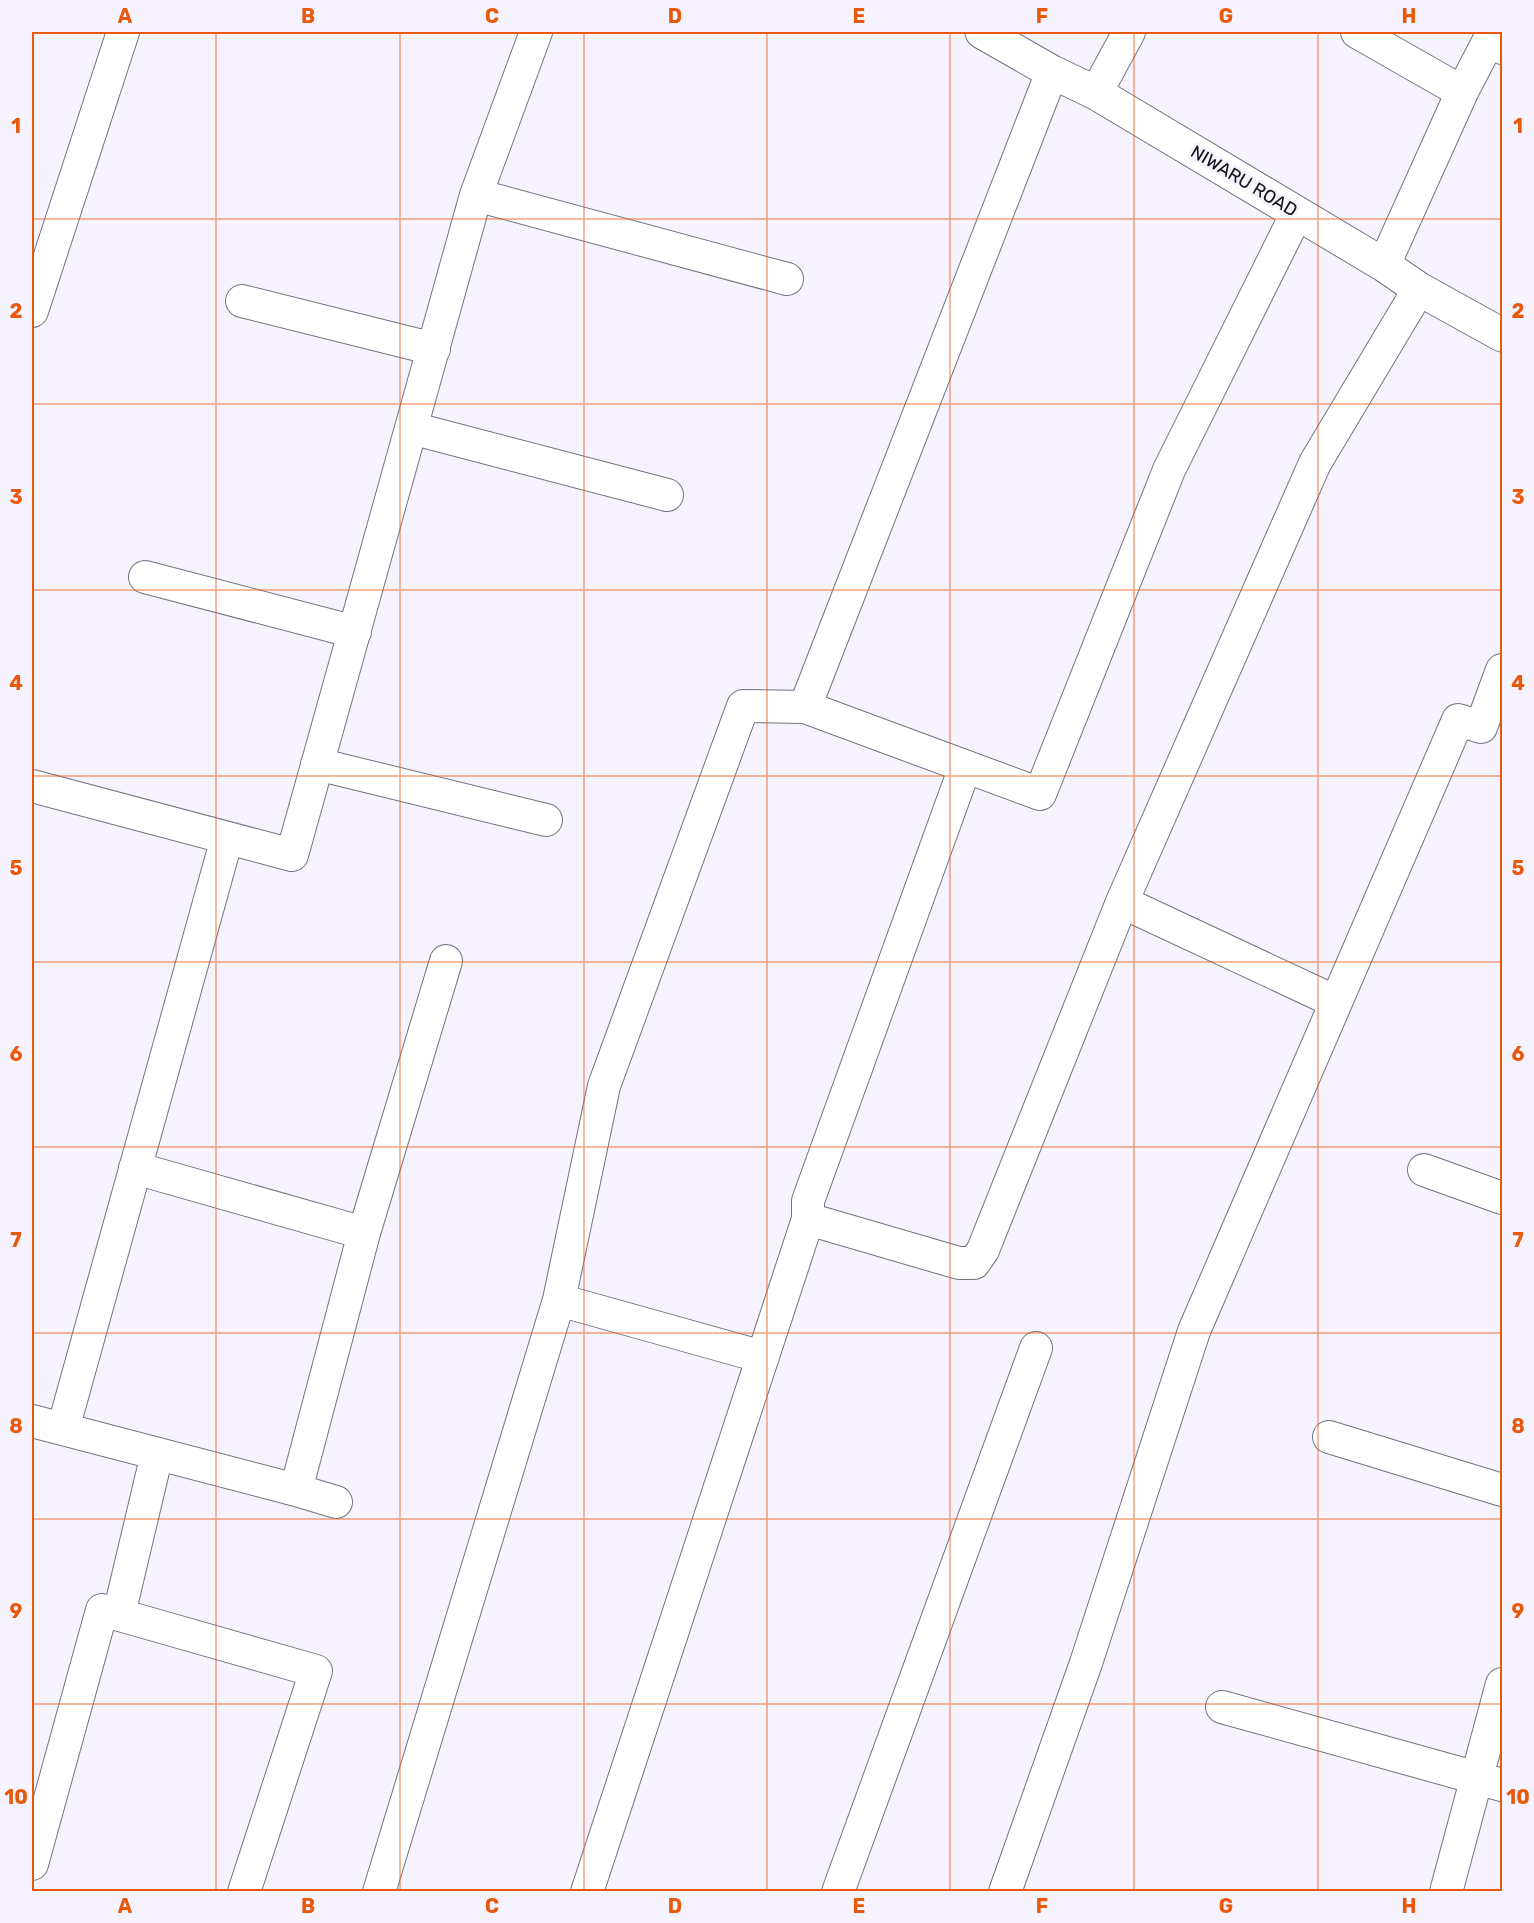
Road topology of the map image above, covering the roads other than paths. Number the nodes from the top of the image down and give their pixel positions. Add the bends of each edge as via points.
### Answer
1 (123, 32) edge
2 (536, 32) edge
3 (982, 32) edge
4 (1129, 32) edge
5 (1358, 32) edge
6 (1494, 40) edge
7 (1052, 72) junction
8 (1462, 92) junction
9 (1096, 93) junction
10 (476, 195) junction
11 (1298, 213) junction
12 (1384, 265) junction
13 (787, 279) dead end
14 (1419, 289) junction
15 (242, 301) dead end
16 (32, 311) edge
17 (1503, 335) edge
18 (434, 349) junction
19 (411, 428) junction
20 (667, 495) dead end
21 (145, 577) dead end
22 (355, 632) junction
23 (1503, 670) edge
24 (805, 707) junction
25 (317, 764) junction
26 (965, 767) junction
27 (32, 786) edge
28 (546, 820) dead end
29 (227, 838) junction
30 (1122, 902) junction
31 (446, 961) dead end
32 (1336, 1002) junction
33 (135, 1168) junction
34 (1424, 1170) dead end
35 (1503, 1198) edge
36 (808, 1219) junction
37 (364, 1233) junction
38 (559, 1300) junction
39 (1036, 1348) dead end
40 (763, 1357) junction
41 (32, 1421) edge
42 (63, 1429) junction
43 (1329, 1437) dead end
44 (157, 1454) junction
45 (296, 1490) junction
46 (1503, 1490) edge
47 (336, 1502) dead end
48 (119, 1614) junction
49 (1503, 1684) edge
50 (1222, 1707) dead end
51 (1490, 1781) edge
52 (32, 1864) edge
53 (244, 1892) edge
54 (379, 1892) edge
55 (587, 1892) edge
56 (838, 1892) edge
57 (1005, 1892) edge
58 (1446, 1892) edge

1 - 16 street
2 - 10 street
3 - 7 street, NIWARU ROAD
4 - 9 street
5 - 8 street
6 - 8 street
7 - 9 street, NIWARU ROAD
7 - 24 street
8 - 12 street
9 - 11 street, NIWARU ROAD
10 - 13 street
10 - 18 street
11 - 12 street, NIWARU ROAD
11 - 26 street via 1169,470 1040,794
12 - 14 street, NIWARU ROAD
14 - 17 street, NIWARU ROAD
14 - 30 street via 1315,463
15 - 18 street
18 - 19 street
19 - 20 street
19 - 22 street
21 - 22 street
22 - 25 street
23 - 32 street via 1481,728 1458,720
24 - 26 street
24 - 38 street via 743,706 604,1086
25 - 28 street
25 - 29 street via 292,855
26 - 36 street via 808,1202
27 - 29 street
29 - 33 street
30 - 32 street
30 - 36 street via 983,1250 974,1263 959,1263
31 - 37 street
32 - 57 street via 1194,1331 1086,1663
33 - 37 street
33 - 42 street
34 - 35 street
36 - 40 street
37 - 45 street
38 - 40 street
38 - 54 street
39 - 56 street
40 - 55 street
41 - 42 street
42 - 44 street
43 - 46 street
44 - 45 street
44 - 48 street
45 - 47 street
48 - 52 street via 102,1610
48 - 53 street via 316,1671
49 - 51 street
50 - 51 street
51 - 58 street

